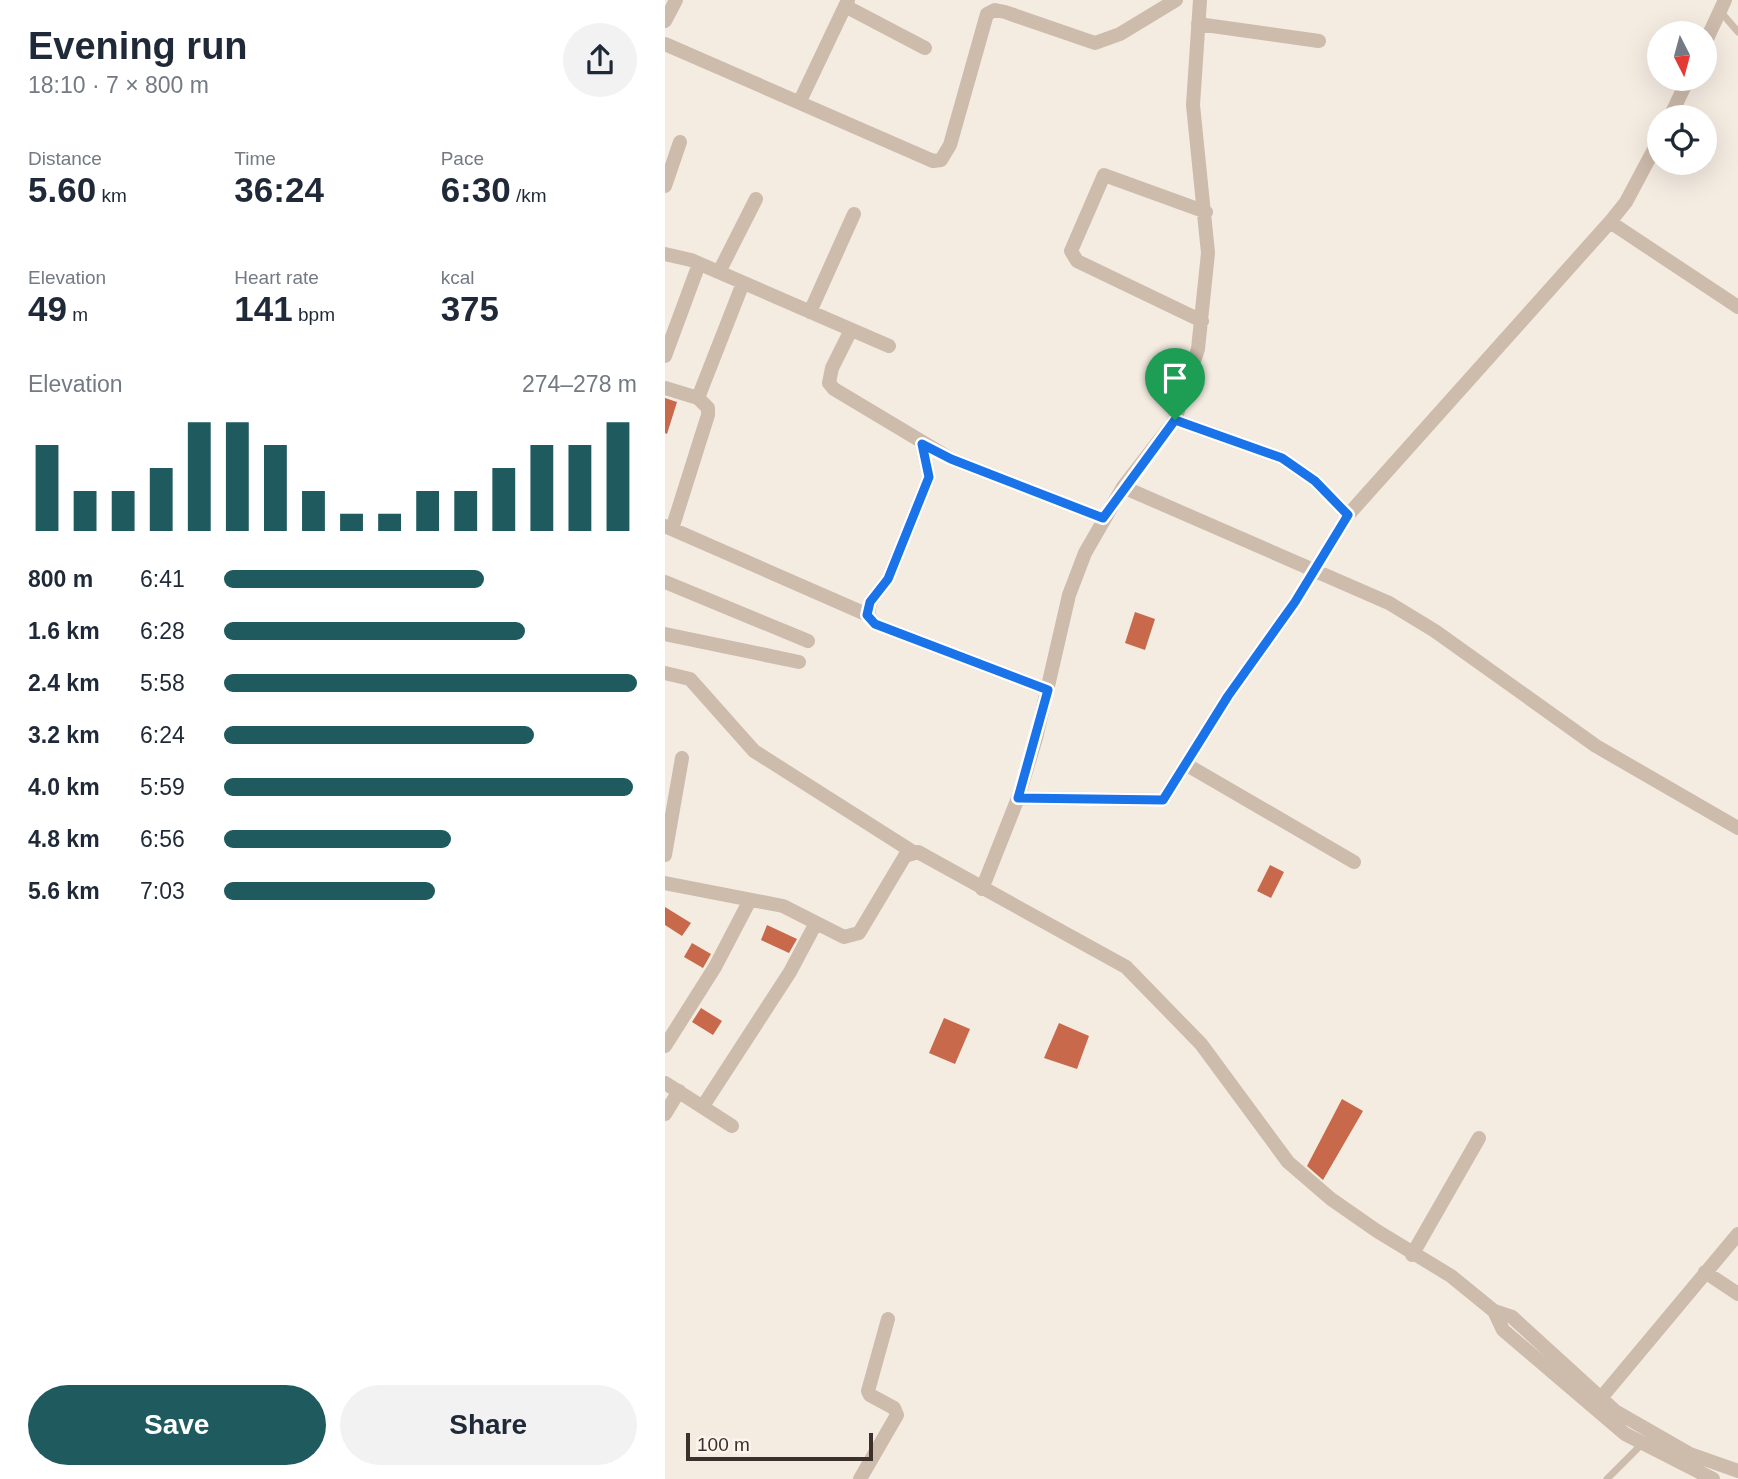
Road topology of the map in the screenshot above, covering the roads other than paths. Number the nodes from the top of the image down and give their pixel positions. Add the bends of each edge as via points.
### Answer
1 (676, 0) edge
2 (1176, 0) edge
3 (1200, 0) edge
4 (846, 3) edge
5 (1722, 5) edge
6 (665, 21) edge
7 (1715, 21) edge
8 (1198, 24) junction
9 (1738, 32) edge
10 (1319, 41) dead end
11 (665, 44) edge
12 (925, 48) dead end
13 (800, 101) junction
14 (680, 142) dead end
15 (1647, 163) edge
16 (665, 186) edge
17 (756, 199) dead end
18 (1206, 212) junction
19 (854, 214) dead end
20 (1610, 222) junction
21 (665, 254) edge
22 (699, 264) junction
23 (719, 272) junction
24 (743, 283) junction
25 (1738, 307) edge
26 (810, 312) junction
27 (1202, 321) junction
28 (851, 330) junction
29 (889, 346) dead end
30 (665, 356) edge
31 (665, 388) edge
32 (698, 398) junction
33 (1175, 420) junction
34 (922, 444) junction
35 (1123, 487) junction
36 (1348, 515) junction
37 (1103, 518) junction
38 (669, 527) edge
39 (1314, 569) junction
40 (665, 582) edge
41 (867, 615) junction
42 (665, 634) edge
43 (809, 641) dead end
44 (799, 662) dead end
45 (665, 673) edge
46 (1048, 690) junction
47 (682, 758) dead end
48 (1187, 765) junction
49 (1018, 798) junction
50 (1738, 828) edge
51 (912, 852) junction
52 (665, 855) edge
53 (1354, 862) dead end
54 (665, 883) edge
55 (982, 889) junction
56 (750, 900) junction
57 (816, 923) junction
58 (665, 1046) edge
59 (665, 1083) edge
60 (679, 1091) junction
61 (703, 1106) junction
62 (665, 1114) edge
63 (732, 1126) dead end
64 (1479, 1138) dead end
65 (1738, 1234) edge
66 (1412, 1255) junction
67 (1706, 1272) junction
68 (1738, 1294) edge
69 (1494, 1311) junction
70 (888, 1319) dead end
71 (1601, 1398) junction
72 (1642, 1444) junction
73 (1738, 1471) edge
74 (860, 1479) edge
75 (1607, 1479) edge
76 (1713, 1479) edge

1 - 6 street
2 - 13 street via 1120,34 1095,43 1005,12 987,14 950,145 941,160 920,157
3 - 8 street
4 - 12 street
4 - 13 street
5 - 7 street
5 - 9 lane
8 - 10 street
8 - 18 street via 1193,105
11 - 13 street
14 - 16 street
15 - 20 street
17 - 23 street
18 - 27 street via 1208,271
18 - 27 street via 1104,175 1071,251 1077,261
19 - 26 street
20 - 25 street
20 - 36 street
21 - 22 street
22 - 23 street
22 - 30 street
23 - 24 street
24 - 26 street
24 - 32 street
26 - 28 street
27 - 33 street
28 - 29 street
28 - 34 street via 829,383
31 - 32 street
32 - 38 street via 709,411
33 - 35 street
33 - 36 street via 1282,458 1315,481
34 - 37 street
34 - 41 street via 929,477 888,579 870,602
35 - 37 street
35 - 39 street
36 - 39 street
37 - 46 street via 1069,595
38 - 41 street
39 - 48 street
39 - 50 street via 1409,615 1596,746
40 - 43 street
41 - 46 street via 875,624
42 - 44 street
45 - 51 street via 690,679 754,751
46 - 49 street
47 - 52 street
48 - 49 street via 1163,800
48 - 53 street
49 - 55 street
51 - 55 street
51 - 57 street via 905,856 859,933 844,937
54 - 56 street
55 - 66 street via 1126,967 1201,1044 1288,1162 1331,1199
56 - 57 street via 783,906
56 - 58 street
57 - 61 street via 790,972
59 - 60 street
60 - 61 street
60 - 62 street
61 - 63 street
64 - 66 street
65 - 67 street
66 - 69 street via 1451,1276
67 - 68 street
67 - 71 street
69 - 71 street via 1512,1317
69 - 72 street via 1503,1330
70 - 74 street via 869,1391 897,1415
71 - 73 street via 1615,1411 1691,1454
72 - 75 lane
72 - 76 street

